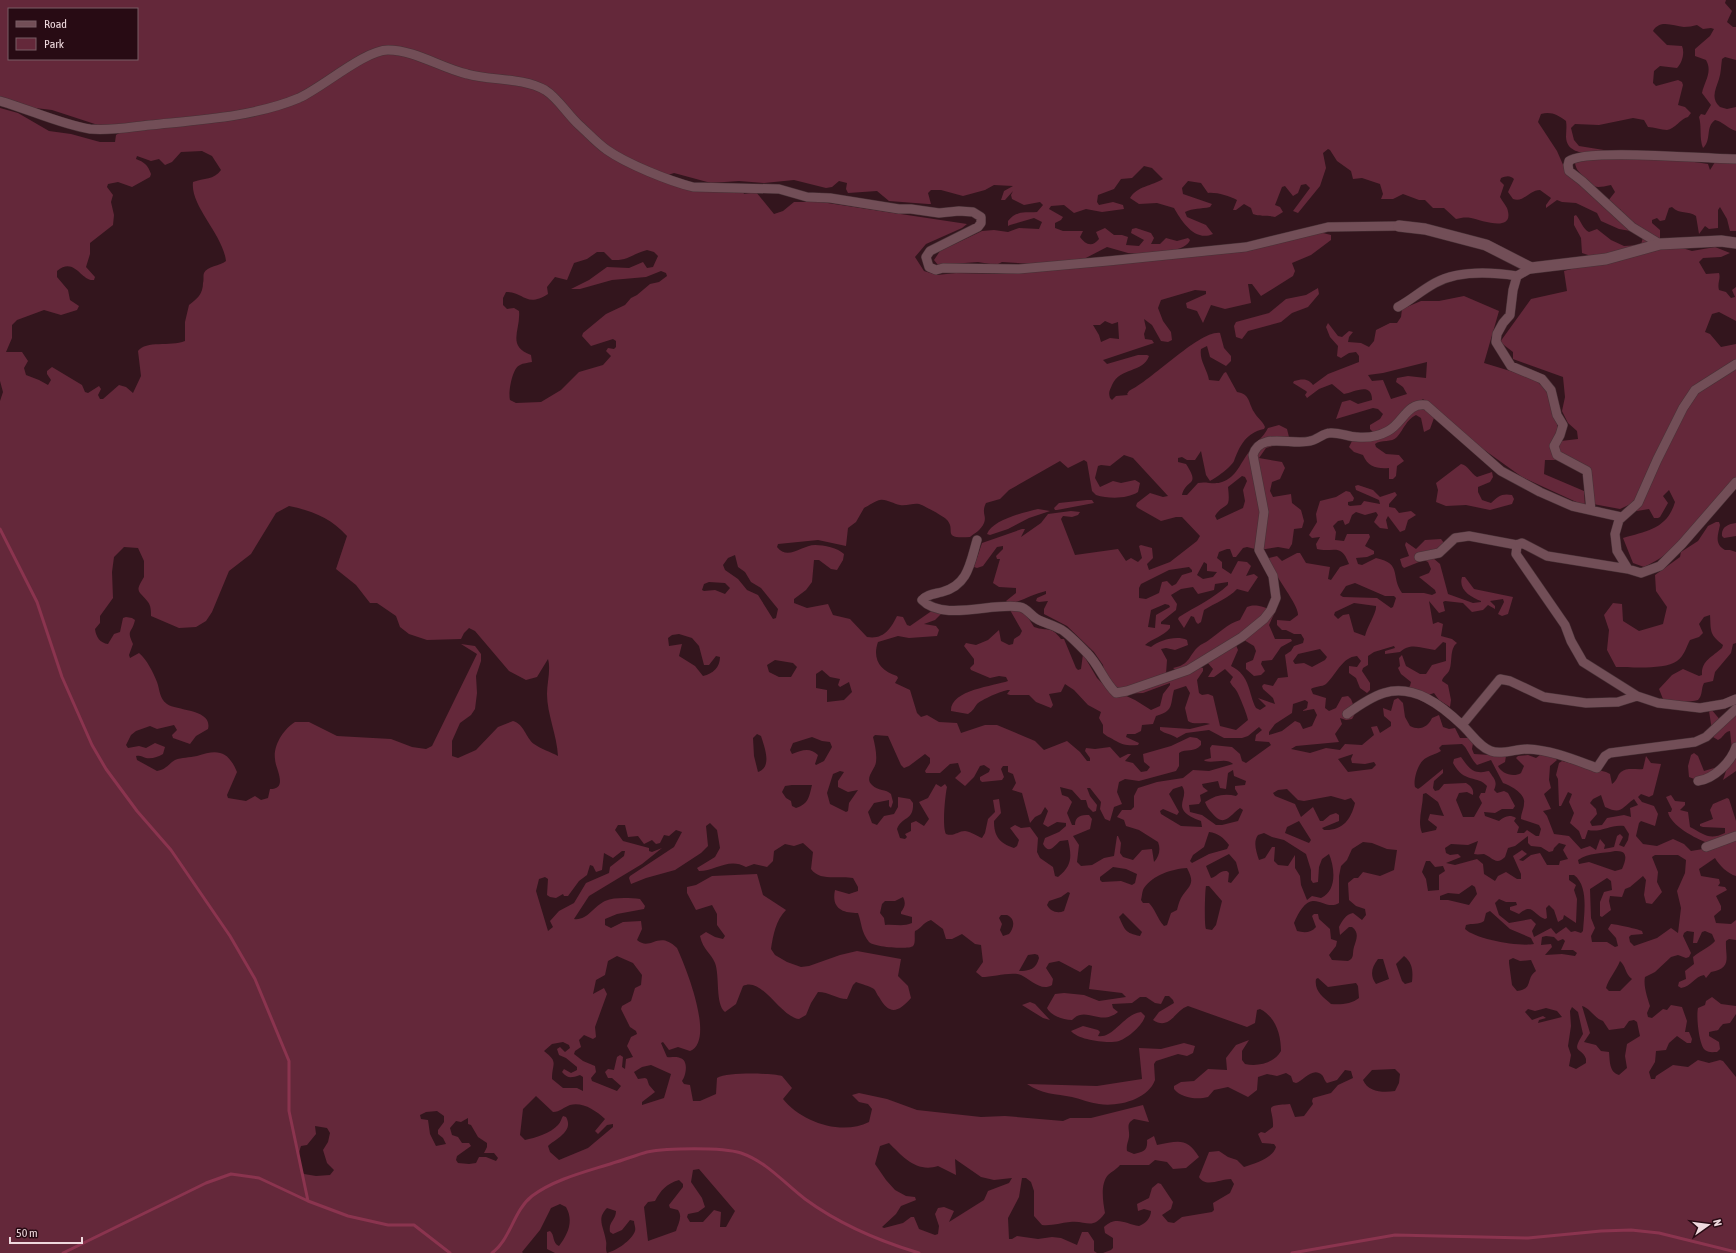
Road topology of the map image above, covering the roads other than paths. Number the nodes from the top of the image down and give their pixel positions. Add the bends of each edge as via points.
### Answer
1 (0, 101) edge
2 (1736, 160) edge
3 (1399, 226) joint
4 (1736, 242) edge
5 (1660, 244) junction
6 (1531, 268) junction
7 (1518, 276) junction
8 (1398, 307) dead end
9 (1736, 364) edge
10 (1736, 482) edge
11 (1591, 510) junction
12 (1621, 517) junction
13 (977, 540) dead end
14 (1517, 545) junction
15 (1419, 557) dead end
16 (1628, 569) junction
17 (1637, 696) junction
18 (1736, 699) edge
19 (1736, 709) edge
20 (1347, 714) dead end
21 (1462, 725) junction
22 (1736, 747) edge
23 (1698, 781) dead end
24 (1736, 836) edge
25 (1706, 846) dead end

1 - 3 street via 88,129 118,130 190,121 243,112 297,98 369,55 387,50 411,54 469,75 526,83 545,90 574,121 608,150 681,184 693,187 779,189 807,197 939,213 973,212 981,217 978,227 930,251 926,263 936,270 1020,269 1108,261 1246,247 1328,227
2 - 5 street via 1654,155 1577,157 1569,161 1569,171 1632,227
3 - 6 street via 1425,229 1486,246
4 - 5 street
5 - 6 street via 1606,259
6 - 7 street
7 - 8 street via 1471,273 1446,278
7 - 11 street via 1513,290 1510,315 1497,334 1496,342 1511,366 1542,379 1551,390 1557,415 1563,425 1554,446 1556,455 1588,473
9 - 12 street via 1695,390 1656,460 1638,503
10 - 16 street via 1660,566 1641,573
11 - 12 street
11 - 13 street via 1553,498 1501,471 1426,405 1412,406 1388,431 1373,436 1358,437 1330,433 1310,441 1263,442 1255,448 1252,456 1264,512 1259,550 1273,576 1276,598 1272,610 1242,637 1188,670 1116,693 1108,686 1088,654 1062,630 1037,619 1021,607 957,611 928,607 922,600 926,596 953,589 961,583
12 - 16 street via 1615,534 1617,551
14 - 15 street via 1468,536 1455,538 1439,553
14 - 16 street via 1522,543 1547,556
14 - 17 street via 1516,554 1565,625 1583,662
17 - 18 street via 1658,703 1700,708
17 - 21 street via 1618,702 1586,704 1544,698 1510,681 1500,679
19 - 21 street via 1706,736 1695,742 1610,753 1597,768 1548,752 1528,749 1492,752 1483,747
20 - 21 street via 1384,693 1407,690 1428,699
22 - 23 street via 1724,766 1707,780
24 - 25 street

